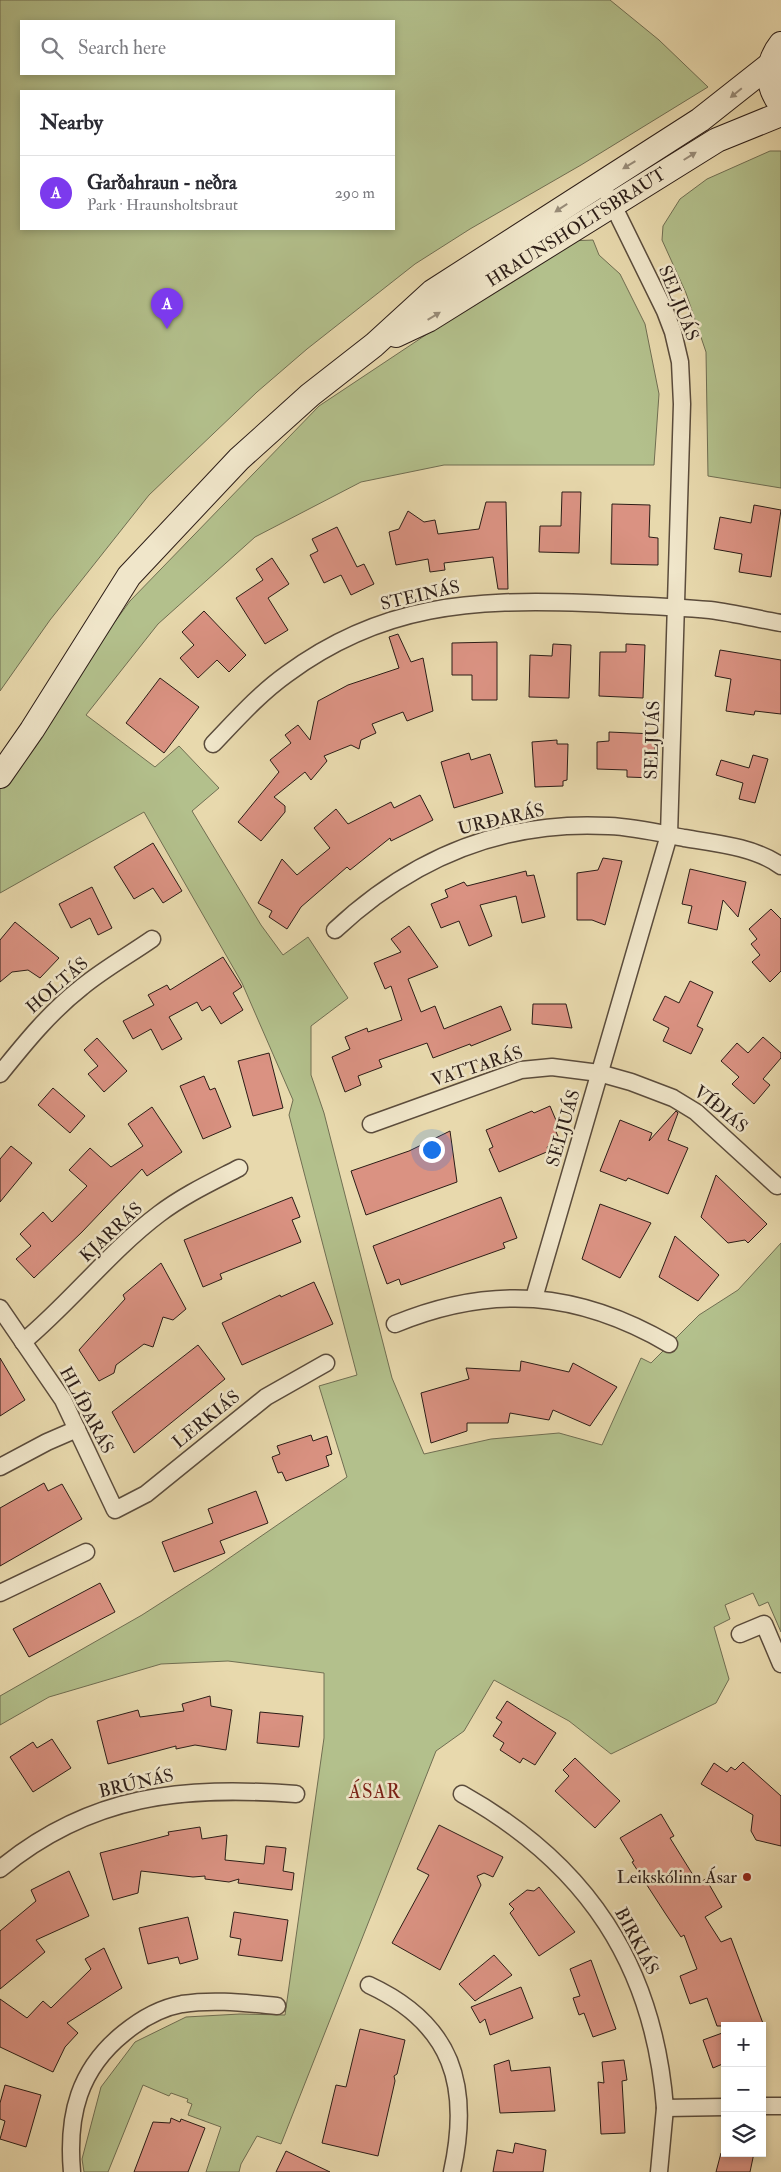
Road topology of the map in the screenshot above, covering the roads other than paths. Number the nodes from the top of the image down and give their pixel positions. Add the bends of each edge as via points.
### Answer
1 (776, 54) edge
2 (781, 105) edge
3 (781, 114) edge
4 (602, 182) junction
5 (613, 204) junction
6 (374, 345) junction
7 (677, 607) junction
8 (781, 623) edge
9 (76, 657) junction
10 (213, 744) dead end
11 (0, 753) edge
12 (0, 776) edge
13 (669, 835) junction
14 (781, 866) edge
15 (335, 930) dead end
16 (152, 939) dead end
17 (599, 1073) junction
18 (0, 1074) edge
19 (371, 1124) dead end
20 (239, 1168) dead end
21 (777, 1186) dead end
22 (534, 1298) junction
23 (0, 1308) edge
24 (395, 1324) dead end
25 (24, 1342) junction
26 (669, 1344) dead end
27 (326, 1363) dead end
28 (78, 1429) junction
29 (0, 1467) edge
30 (114, 1510) joint
31 (86, 1552) dead end
32 (0, 1593) edge
33 (740, 1634) dead end
34 (781, 1664) edge
35 (296, 1794) dead end
36 (462, 1794) dead end
37 (0, 1869) edge
38 (369, 1984) dead end
39 (277, 2006) dead end
40 (766, 2106) edge
41 (781, 2106) edge
42 (721, 2107) edge
43 (665, 2108) junction
44 (72, 2172) edge
45 (452, 2172) edge
46 (660, 2172) edge

1 - 2 street via 770,85
1 -> 4 street, HRAUNSHOLTSBRAUT via 700,120
5 -> 3 street, HRAUNSHOLTSBRAUT via 717,140
4 - 5 street, SELJUÁS
4 -> 6 street, HRAUNSHOLTSBRAUT via 432,292
6 -> 5 street, HRAUNSHOLTSBRAUT via 428,320
5 - 7 street, SELJUÁS via 665,311 680,362 682,404
6 - 9 street, HRAUNSHOLTSBRAUT via 310,395 239,458 200,498 128,576
7 - 8 street, STEINÁS
7 - 10 street, STEINÁS via 518,600 465,604 403,615 337,642 286,674 255,700
7 - 13 street, SELJUÁS
9 - 11 street, HRAUNSHOLTSBRAUT via 21,722
9 - 12 street, HRAUNSHOLTSBRAUT
13 - 14 street, URÐARÁS via 755,853
13 - 15 street, URÐARÁS via 580,825 519,831 489,838 406,874
13 - 17 street, SELJUÁS
16 - 18 street, HOLTÁS via 71,996 32,1034
17 - 19 street, VATTARÁS via 552,1067 521,1070
17 - 21 street, VÍÐIÁS via 673,1098 696,1112
17 - 22 street, SELJUÁS
20 - 25 street, KJARRÁS via 160,1213
22 - 24 street via 449,1305
22 - 26 street via 618,1317
23 - 25 street, HLÍÐARÁS
25 - 28 street, HLÍÐARÁS via 63,1400
27 - 30 street, LERKIÁS via 266,1397 146,1494
28 - 29 street
28 - 30 street, HLÍÐARÁS
31 - 32 street
33 - 34 street via 764,1624
35 - 37 street, BRÚNÁS via 214,1790 127,1803 49,1834
36 - 43 street, BIRKIÁS via 512,1825 545,1851 590,1900 609,1928 640,1987 650,2018 658,2050
38 - 45 street via 416,2014 445,2053 457,2085 460,2110
39 - 44 street via 222,2001 181,2004 147,2017 128,2030 100,2054 80,2089 69,2147
40 - 41 street
42 - 43 street
43 - 46 street, BIRKIÁS

